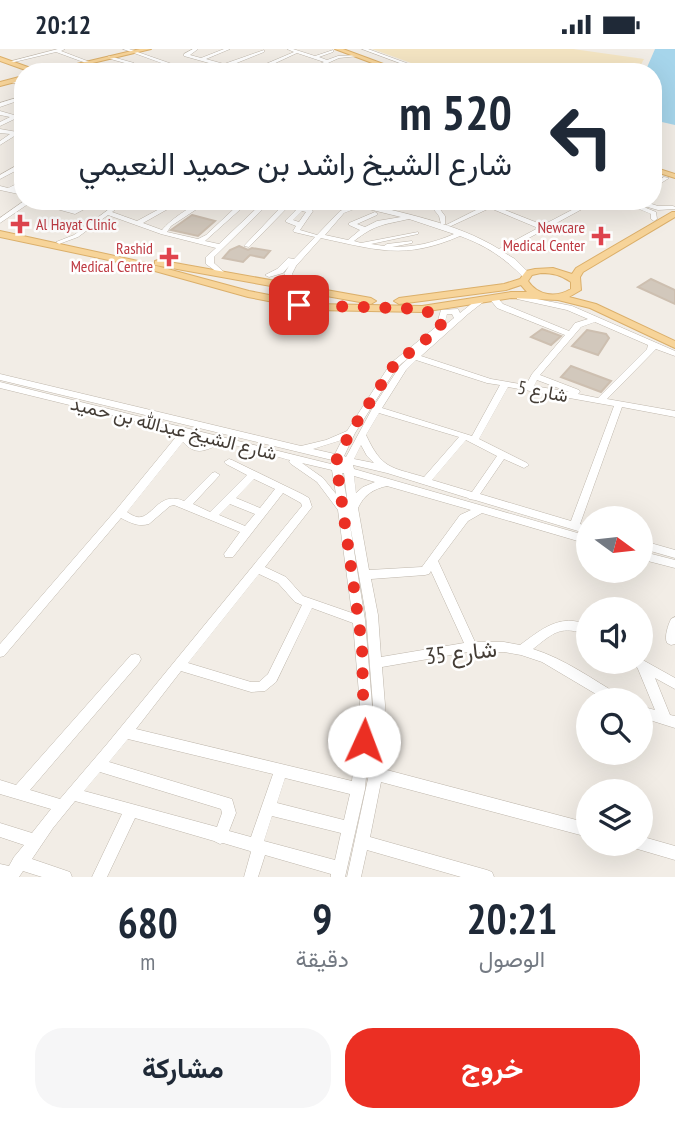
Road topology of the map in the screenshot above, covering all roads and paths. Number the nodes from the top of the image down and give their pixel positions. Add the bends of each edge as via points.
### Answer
1 (31, 49) edge
2 (63, 49) edge
3 (125, 49) edge
4 (150, 49) edge
5 (196, 49) edge
6 (228, 49) edge
7 (335, 50) edge
8 (56, 51) junction
9 (261, 51) edge
10 (292, 51) edge
11 (134, 52) junction
12 (346, 52) edge
13 (359, 52) edge
14 (44, 54) junction
15 (110, 57) junction
16 (152, 58) junction
17 (312, 58) junction
18 (0, 59) edge
19 (203, 59) junction
20 (326, 61) junction
21 (10, 62) junction
22 (88, 62) junction
23 (14, 63) edge
24 (84, 63) edge
25 (129, 63) edge
26 (167, 63) edge
27 (187, 63) edge
28 (218, 63) edge
29 (231, 63) edge
30 (268, 63) edge
31 (322, 63) edge
32 (376, 63) edge
33 (388, 63) edge
34 (398, 63) edge
35 (13, 81) edge
36 (0, 84) edge
37 (0, 113) edge
38 (14, 117) joint
39 (0, 124) edge
40 (4, 172) edge
41 (0, 177) edge
42 (0, 188) edge
43 (14, 188) edge
44 (9, 190) junction
45 (14, 191) edge
46 (17, 210) edge
47 (112, 210) edge
48 (163, 210) edge
49 (192, 210) edge
50 (238, 210) edge
51 (259, 210) edge
52 (281, 210) edge
53 (300, 210) edge
54 (306, 210) edge
55 (338, 210) edge
56 (344, 210) edge
57 (366, 210) edge
58 (372, 210) edge
59 (385, 210) edge
60 (387, 210) edge
61 (437, 210) edge
62 (481, 210) edge
63 (501, 210) edge
64 (577, 210) edge
65 (650, 210) edge
66 (674, 210) edge
67 (108, 213) junction
68 (337, 214) junction
69 (411, 217) junction
70 (654, 219) junction
71 (0, 221) edge
72 (137, 224) junction
73 (446, 224) junction
74 (300, 225) junction
75 (381, 225) junction
76 (544, 228) junction
77 (365, 229) junction
78 (163, 233) junction
79 (416, 233) dead end
80 (0, 234) edge
81 (317, 235) junction
82 (404, 235) junction
83 (460, 235) junction
84 (389, 237) junction
85 (74, 241) junction
86 (410, 241) junction
87 (198, 242) junction
88 (356, 243) junction
89 (247, 246) dead end
90 (221, 247) junction
91 (379, 247) junction
92 (418, 250) junction
93 (502, 250) junction
94 (290, 265) junction
95 (539, 270) junction
96 (552, 270) junction
97 (221, 273) junction
98 (236, 275) junction
99 (269, 275) dead end
100 (524, 278) junction
101 (294, 280) dead end
102 (576, 283) junction
103 (221, 288) junction
104 (506, 295) junction
105 (540, 295) junction
106 (557, 297) junction
107 (488, 299) junction
108 (422, 309) junction
109 (458, 318) junction
110 (442, 319) junction
111 (596, 319) junction
112 (640, 328) junction
113 (570, 334) junction
114 (675, 338) edge
115 (650, 343) junction
116 (675, 345) edge
117 (675, 354) edge
118 (414, 357) junction
119 (535, 376) junction
120 (0, 377) edge
121 (505, 384) junction
122 (0, 385) edge
123 (529, 388) junction
124 (35, 390) junction
125 (598, 400) junction
126 (619, 404) junction
127 (376, 409) junction
128 (675, 414) edge
129 (182, 427) junction
130 (356, 434) junction
131 (470, 438) junction
132 (260, 449) junction
133 (300, 449) junction
134 (503, 454) junction
135 (281, 455) junction
136 (229, 462) dead end
137 (342, 464) junction
138 (524, 465) dead end
139 (253, 474) junction
140 (215, 475) dead end
141 (388, 476) junction
142 (428, 483) junction
143 (281, 488) junction
144 (229, 499) junction
145 (469, 500) junction
146 (186, 505) junction
147 (482, 509) junction
148 (348, 511) junction
149 (260, 512) junction
150 (120, 513) junction
151 (212, 516) junction
152 (464, 518) junction
153 (575, 526) joint
154 (247, 531) junction
155 (576, 536) edge
156 (653, 548) edge
157 (229, 554) dead end
158 (675, 554) edge
159 (653, 558) edge
160 (433, 562) junction
161 (675, 564) edge
162 (258, 568) junction
163 (365, 575) junction
164 (310, 603) junction
165 (359, 620) junction
166 (675, 622) edge
167 (576, 626) edge
168 (671, 640) dead end
169 (472, 648) junction
170 (522, 650) junction
171 (0, 652) edge
172 (135, 659) dead end
173 (377, 663) junction
174 (178, 666) junction
175 (653, 670) edge
176 (647, 674) edge
177 (675, 684) edge
178 (596, 688) edge
179 (653, 715) edge
180 (670, 720) edge
181 (125, 732) junction
182 (98, 765) junction
183 (281, 770) junction
184 (376, 773) junction
185 (0, 787) edge
186 (358, 789) junction
187 (18, 793) junction
188 (73, 794) junction
189 (62, 806) junction
190 (268, 807) junction
191 (131, 811) junction
192 (576, 827) edge
193 (350, 828) junction
194 (0, 830) edge
195 (220, 837) junction
196 (35, 841) junction
197 (363, 842) junction
198 (258, 847) junction
199 (653, 847) edge
200 (675, 853) edge
201 (10, 871) edge
202 (339, 873) edge
203 (65, 877) edge
204 (99, 877) edge
205 (251, 877) edge
206 (355, 877) edge
207 (487, 877) edge

1 - 14 street
2 - 8 street
3 - 11 street
4 - 11 main road
4 - 16 main road via 147,54
5 - 19 street via 186,55
6 - 19 street
7 - 12 main road
7 - 17 street
8 - 14 street
8 - 22 street
9 - 29 street
10 - 17 street
10 - 30 street
11 - 15 main road
11 - 16 street
12 - 13 main road
12 - 20 street
13 - 32 main road
13 - 33 main road
13 - 34 street
14 - 21 street
15 - 16 main road
15 - 22 main road
15 - 25 street
16 - 26 street
17 - 20 street
18 - 21 main road
19 - 27 street
19 - 28 street
20 - 31 street
21 - 23 main road
22 - 24 main road
35 - 36 main road
37 - 38 street
38 - 39 street
40 - 41 street
42 - 44 street
43 - 44 street
44 - 45 street
46 - 71 street
47 - 67 street
48 - 72 street
49 - 78 street
50 - 87 street
51 - 90 street
52 - 89 street
53 - 74 street via 288,221
54 - 74 street via 310,212
55 - 68 street
56 - 68 street
57 - 77 street via 351,224
58 - 75 street
59 - 69 street
60 - 73 street
61 - 73 street
62 - 73 street
63 - 76 street
64 - 76 street
65 - 70 street
66 - 70 main road
66 - 102 main road via 583,267 576,273
67 - 72 street
67 - 85 street
68 - 81 street
69 - 75 street
69 - 83 street
70 - 96 main road via 575,264
72 - 78 street
73 - 93 street
74 - 81 street via 296,232
75 - 77 street
75 - 84 street
75 - 88 street
76 - 93 street
77 - 88 street
78 - 87 street
79 - 82 street
80 - 85 main road
80 - 103 main road via 138,264
81 - 88 street
81 - 94 street
82 - 84 street
82 - 86 street
83 - 92 street
83 - 100 street via 502,256
84 - 88 street
85 - 97 main road
86 - 91 street
86 - 92 street
87 - 90 street
88 - 91 street
90 - 97 street via 209,261
91 - 92 street
93 - 95 street
94 - 99 street
94 - 101 street via 288,274
95 - 96 main road
95 - 100 main road
96 - 102 main road
97 - 98 main road
98 - 100 main road via 385,302 511,286
98 - 103 main road via 221,281
100 - 105 main road via 525,287
102 - 106 main road via 569,295
102 - 114 main road via 594,300
103 - 108 main road via 315,307
104 - 105 main road
104 - 107 main road
104 - 111 street via 549,302
105 - 106 main road
106 - 112 main road via 587,304
107 - 108 main road
107 - 109 street
107 - 113 street
108 - 110 street
109 - 110 street via 458,313 447,311
109 - 118 street
110 - 130 street via 440,328 397,361
111 - 113 street via 581,323
111 - 115 street
112 - 115 main road
112 - 116 main road
113 - 119 street
115 - 117 street
115 - 125 street via 651,351
118 - 121 street, شارع 5
118 - 127 street
119 - 123 street
119 - 125 street
120 - 124 street, شارع الشيخ عبدالله بن حميد
121 - 123 street, شارع 5
121 - 131 street
122 - 124 street, شارع الشيخ عبدالله بن حميد
123 - 125 street, شارع 5
124 - 129 street, شارع الشيخ عبدالله بن حميد
125 - 126 street, شارع 5
126 - 128 street, شارع 5
126 - 153 street
127 - 130 street
127 - 131 street
129 - 132 street, شارع الشيخ عبدالله بن حميد via 187,441 196,447 226,440
129 - 133 street, شارع الشيخ عبدالله بن حميد
129 - 150 street
130 - 133 street
130 - 137 street
130 - 141 street
131 - 134 street
131 - 142 street
132 - 135 street, شارع الشيخ عبدالله بن حميد
132 - 137 street
133 - 137 street, شارع الشيخ عبدالله بن حميد
134 - 138 street
134 - 145 street
135 - 137 street, شارع الشيخ عبدالله بن حميد
135 - 148 street via 316,476
136 - 139 street
137 - 141 street
137 - 142 street
137 - 148 street
139 - 143 street
139 - 144 street
140 - 146 street
141 - 142 street
141 - 145 street
141 - 148 street via 362,493
142 - 145 street
143 - 149 street
143 - 162 street via 302,498 307,507
144 - 149 street
144 - 151 street
145 - 147 street
145 - 152 street
145 - 153 street
146 - 150 street via 171,501 145,521
146 - 151 street
147 - 152 street
147 - 155 street
148 - 163 street
148 - 165 street
149 - 154 street
150 - 171 street
151 - 154 street
152 - 160 street
154 - 157 street
156 - 158 street
159 - 161 street
160 - 163 street via 421,572
160 - 169 street
162 - 164 street
162 - 174 street
163 - 173 street
164 - 165 street
164 - 174 street via 266,685 251,687
165 - 186 street via 366,713
166 - 168 street
167 - 170 street via 559,625
169 - 170 street, شارع 35
169 - 173 street, شارع 35
170 - 178 street, شارع 35
172 - 187 street
173 - 184 street
174 - 181 street
175 - 177 street
176 - 180 street
179 - 180 street
181 - 182 street
181 - 183 street
182 - 188 street
182 - 195 street via 227,804 229,813
183 - 186 street
183 - 190 street
184 - 192 street
184 - 197 street
185 - 187 street
186 - 193 street
187 - 189 street
188 - 189 street
188 - 191 street
189 - 196 street
190 - 193 street
190 - 198 street
191 - 195 street
191 - 204 street
193 - 202 street
194 - 196 street
195 - 198 street
196 - 201 street
197 - 206 street
197 - 207 street
198 - 202 street
198 - 205 street
199 - 200 street
201 - 203 street

